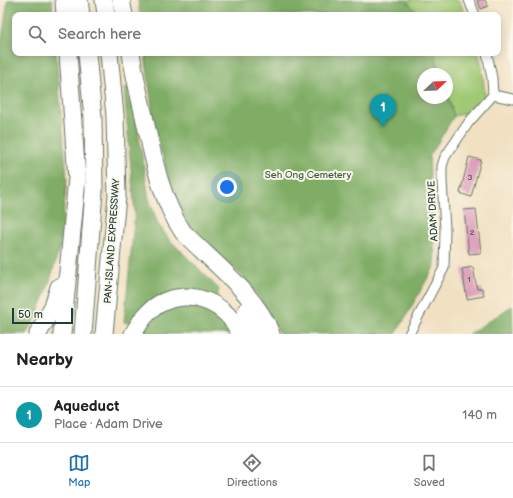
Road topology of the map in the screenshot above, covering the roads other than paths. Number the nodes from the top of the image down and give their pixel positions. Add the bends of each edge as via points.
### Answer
1 (64, 0) edge
2 (79, 0) edge
3 (104, 0) edge
4 (121, 0) edge
5 (469, 0) edge
6 (65, 12) edge
7 (81, 12) edge
8 (106, 12) edge
9 (123, 12) edge
10 (473, 12) edge
11 (68, 56) edge
12 (87, 56) edge
13 (109, 56) edge
14 (131, 56) edge
15 (488, 56) edge
16 (493, 95) junction
17 (513, 99) edge
18 (183, 232) junction
19 (72, 240) junction
20 (38, 334) edge
21 (62, 334) edge
22 (83, 334) edge
23 (104, 334) edge
24 (133, 334) edge
25 (240, 334) edge
26 (257, 334) edge
27 (271, 334) edge
28 (409, 334) edge

1 - 6 highway
2 - 7 highway
3 - 8 highway
4 - 9 highway
5 - 10 street
11 - 19 highway via 76,179
12 - 22 highway, PAN-ISLAND EXPRESSWAY via 93,118 94,190
13 - 23 highway, PAN-ISLAND EXPRESSWAY via 115,116 117,196
14 - 18 highway via 148,139 163,194
15 - 16 street
16 - 17 street
16 - 28 street, ADAM DRIVE via 469,122 445,157 442,166 444,268
18 - 26 highway via 183,239 195,256 247,313
18 - 27 highway via 250,298
19 - 20 highway via 53,306
19 - 21 highway
24 - 25 highway via 141,320 158,304 190,297 220,306 232,319

